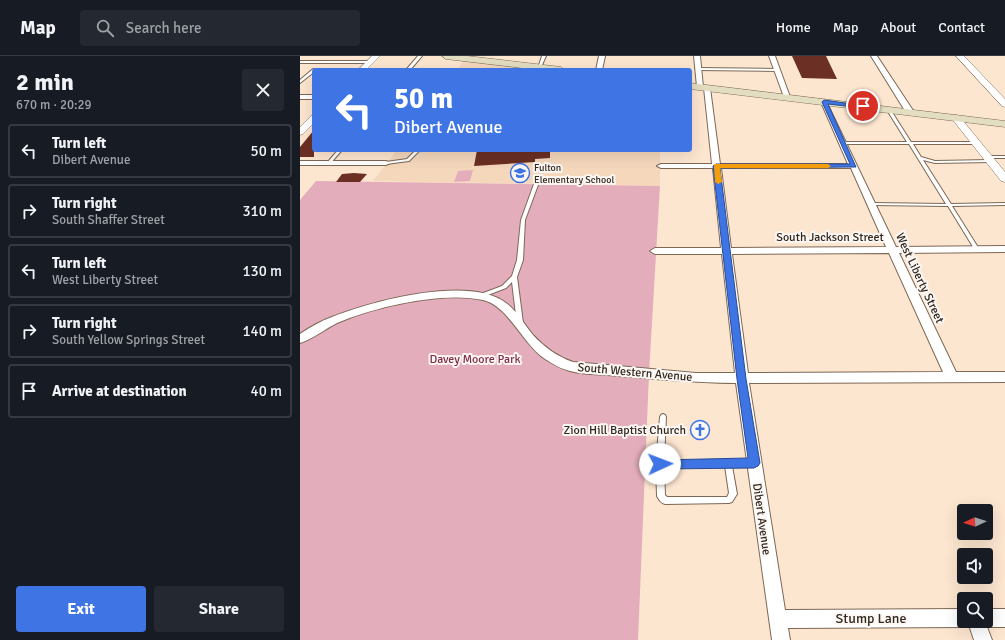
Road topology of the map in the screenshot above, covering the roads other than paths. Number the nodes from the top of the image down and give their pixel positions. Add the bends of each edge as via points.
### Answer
1 (420, 56) edge
2 (446, 56) edge
3 (544, 56) edge
4 (602, 56) edge
5 (697, 56) edge
6 (772, 56) edge
7 (874, 56) edge
8 (960, 56) edge
9 (477, 58) edge
10 (373, 59) edge
11 (300, 62) edge
12 (324, 62) junction
13 (539, 67) junction
14 (316, 68) edge
15 (364, 68) edge
16 (410, 68) edge
17 (546, 68) edge
18 (599, 68) edge
19 (698, 69) junction
20 (777, 70) junction
21 (312, 72) edge
22 (300, 82) edge
23 (699, 87) edge
24 (300, 97) edge
25 (312, 97) edge
26 (786, 97) junction
27 (824, 102) junction
28 (1005, 104) edge
29 (889, 110) junction
30 (910, 112) junction
31 (956, 118) junction
32 (312, 120) edge
33 (1005, 124) edge
34 (301, 129) edge
35 (844, 143) junction
36 (976, 143) junction
37 (910, 144) junction
38 (338, 152) edge
39 (416, 152) edge
40 (1005, 157) edge
41 (919, 158) junction
42 (989, 159) junction
43 (300, 163) edge
44 (386, 163) joint
45 (328, 164) junction
46 (661, 166) dead end
47 (716, 166) junction
48 (854, 166) junction
49 (1005, 179) edge
50 (536, 184) dead end
51 (872, 204) junction
52 (1005, 204) edge
53 (950, 205) junction
54 (977, 249) junction
55 (1005, 249) edge
56 (893, 250) junction
57 (655, 251) dead end
58 (726, 251) junction
59 (514, 277) junction
60 (480, 296) junction
61 (520, 326) junction
62 (300, 339) edge
63 (1005, 377) edge
64 (952, 378) junction
65 (742, 379) junction
66 (663, 417) dead end
67 (728, 462) junction
68 (754, 463) junction
69 (660, 464) junction
70 (957, 618) edge
71 (993, 618) edge
72 (1005, 618) edge
73 (777, 619) junction
74 (979, 628) edge
75 (780, 640) edge
76 (983, 640) edge

1 - 16 lane
2 - 9 main road
3 - 13 lane
4 - 18 street
5 - 19 street, Dibert Avenue
6 - 20 street
7 - 30 street
8 - 28 street
9 - 13 main road
10 - 12 lane
10 - 15 street
11 - 12 lane
12 - 14 lane
13 - 17 main road
19 - 20 lane
19 - 23 street, Dibert Avenue
20 - 26 street
21 - 22 lane
23 - 26 main road
23 - 47 street, Dibert Avenue
24 - 25 street
26 - 27 main road
27 - 29 main road
27 - 35 street, West Liberty Street
29 - 30 main road
29 - 37 lane
30 - 31 main road
31 - 33 main road
31 - 36 street
32 - 34 street
35 - 37 lane
35 - 48 street, West Liberty Street
36 - 37 lane
36 - 42 street
37 - 41 lane
38 - 45 lane
39 - 44 lane via 408,160
40 - 42 lane
41 - 42 lane via 930,162
41 - 53 lane
42 - 49 street
43 - 45 street
44 - 45 street
46 - 47 street
47 - 48 street
47 - 58 street, Dibert Avenue
48 - 51 street, West Liberty Street
50 - 59 lane via 523,220 520,260
51 - 53 lane
51 - 56 street, West Liberty Street
52 - 53 lane
53 - 54 lane
54 - 55 street, South Jackson Street
54 - 56 street, South Jackson Street
56 - 58 street, South Jackson Street
56 - 64 street, West Liberty Street
57 - 58 street, South Jackson Street
58 - 65 street, Dibert Avenue
59 - 60 lane via 504,287
59 - 61 lane
60 - 61 street, South Western Avenue via 505,308
60 - 62 street, South Western Avenue via 431,297 380,306 338,319
61 - 65 street, South Western Avenue via 547,355 559,363 572,367 696,378
63 - 64 street, South Western Avenue
64 - 65 street, South Western Avenue
65 - 68 street, Dibert Avenue
66 - 69 lane
67 - 68 lane
67 - 69 lane
67 - 69 lane via 733,494 729,500 665,501 661,496
68 - 73 street, Dibert Avenue
70 - 73 street, Stump Lane
71 - 72 street
73 - 75 street, Dibert Avenue
74 - 76 street

